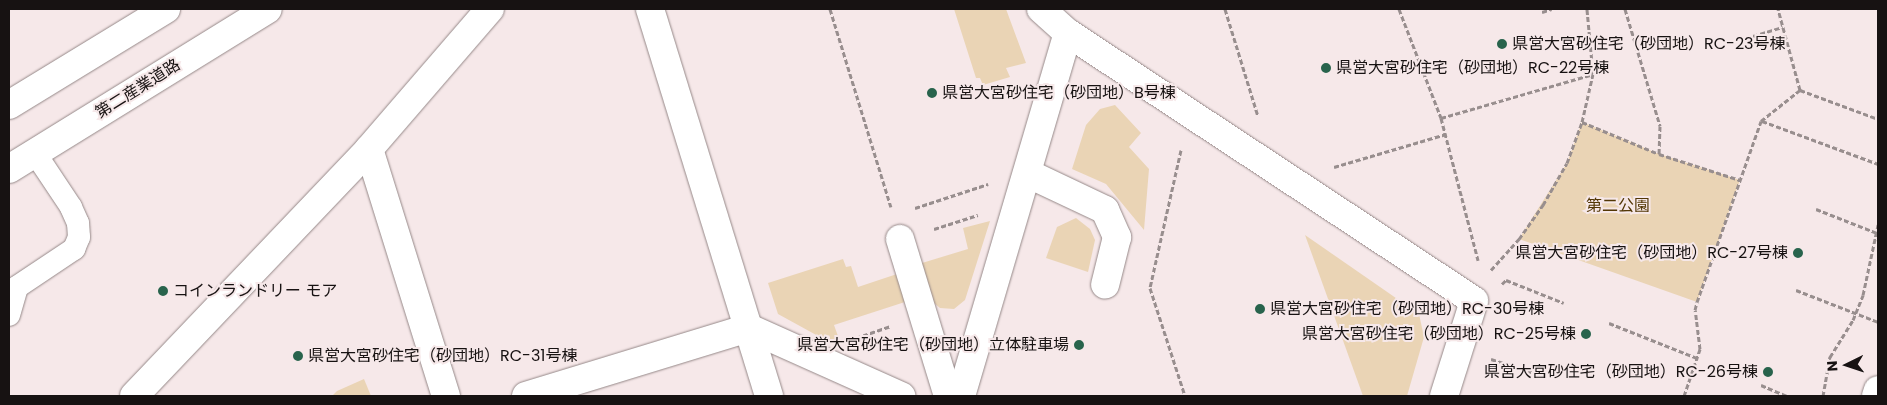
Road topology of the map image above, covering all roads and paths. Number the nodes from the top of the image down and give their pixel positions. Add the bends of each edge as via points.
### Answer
1 (166, 9) edge
2 (268, 9) edge
3 (490, 9) edge
4 (650, 9) edge
5 (830, 9) edge
6 (1041, 9) edge
7 (1225, 9) edge
8 (1398, 9) edge
9 (1552, 9) edge
10 (1587, 9) edge
11 (1625, 9) edge
12 (1778, 9) edge
13 (1542, 12) dead end
14 (1783, 27) junction
15 (1068, 33) junction
16 (1752, 36) dead end
17 (1593, 74) junction
18 (1800, 90) junction
19 (9, 105) edge
20 (1189, 113) junction
21 (1441, 118) junction
22 (1878, 119) edge
23 (1761, 121) junction
24 (1582, 122) junction
25 (1446, 134) junction
26 (369, 149) junction
27 (35, 153) junction
28 (1660, 154) junction
29 (1878, 164) edge
30 (9, 169) edge
31 (1028, 174) junction
32 (1282, 174) junction
33 (1740, 180) junction
34 (994, 183) dead end
35 (1816, 209) dead end
36 (984, 213) dead end
37 (1878, 225) edge
38 (897, 227) junction
39 (1877, 233) junction
40 (1105, 285) dead end
41 (1796, 290) dead end
42 (1473, 292) junction
43 (1564, 303) dead end
44 (924, 314) junction
45 (1856, 314) junction
46 (9, 315) edge
47 (1878, 322) edge
48 (1609, 323) dead end
49 (749, 328) junction
50 (1459, 348) junction
51 (806, 354) junction
52 (1698, 358) junction
53 (1534, 373) dead end
54 (1760, 385) dead end
55 (1878, 390) edge
56 (134, 396) edge
57 (446, 396) edge
58 (526, 396) edge
59 (769, 396) edge
60 (901, 396) edge
61 (948, 396) edge
62 (961, 396) edge
63 (1185, 396) edge
64 (1444, 396) edge
65 (1684, 396) edge
66 (1787, 396) edge
67 (1822, 396) edge
68 (1876, 396) edge

1 - 19 street
2 - 27 street, 第二産業道路
3 - 26 street
4 - 49 street
5 - 38 path
6 - 15 street
7 - 32 path
8 - 21 path
9 - 13 path
10 - 17 path
11 - 28 path via 1660,126
12 - 14 path
14 - 16 path
14 - 18 path
15 - 20 street
15 - 31 street
17 - 21 path
17 - 24 path
18 - 22 path
18 - 23 path
20 - 32 street
20 - 63 path via 1150,288
21 - 25 path
23 - 29 path
23 - 33 path
24 - 28 path
24 - 42 path via 1567,163 1543,205 1519,240
25 - 32 path
25 - 42 path
26 - 56 street
26 - 57 street
27 - 30 street, 第二産業道路
27 - 46 lane via 71,207 78,223 79,237 74,249 17,287
28 - 33 path
31 - 40 street via 1105,210 1117,236
31 - 62 street
32 - 42 street
33 - 52 path via 1695,310 1700,337
34 - 38 path
35 - 39 path
36 - 38 path
37 - 39 path
38 - 44 street
39 - 45 path
41 - 45 path
42 - 43 path via 1506,280
42 - 50 street
44 - 51 path
44 - 61 street
45 - 47 path
45 - 67 path via 1830,357
48 - 52 path
49 - 51 street
49 - 58 street
49 - 59 street
50 - 53 path
50 - 64 street
51 - 60 street
52 - 65 path
54 - 66 path
55 - 68 street

